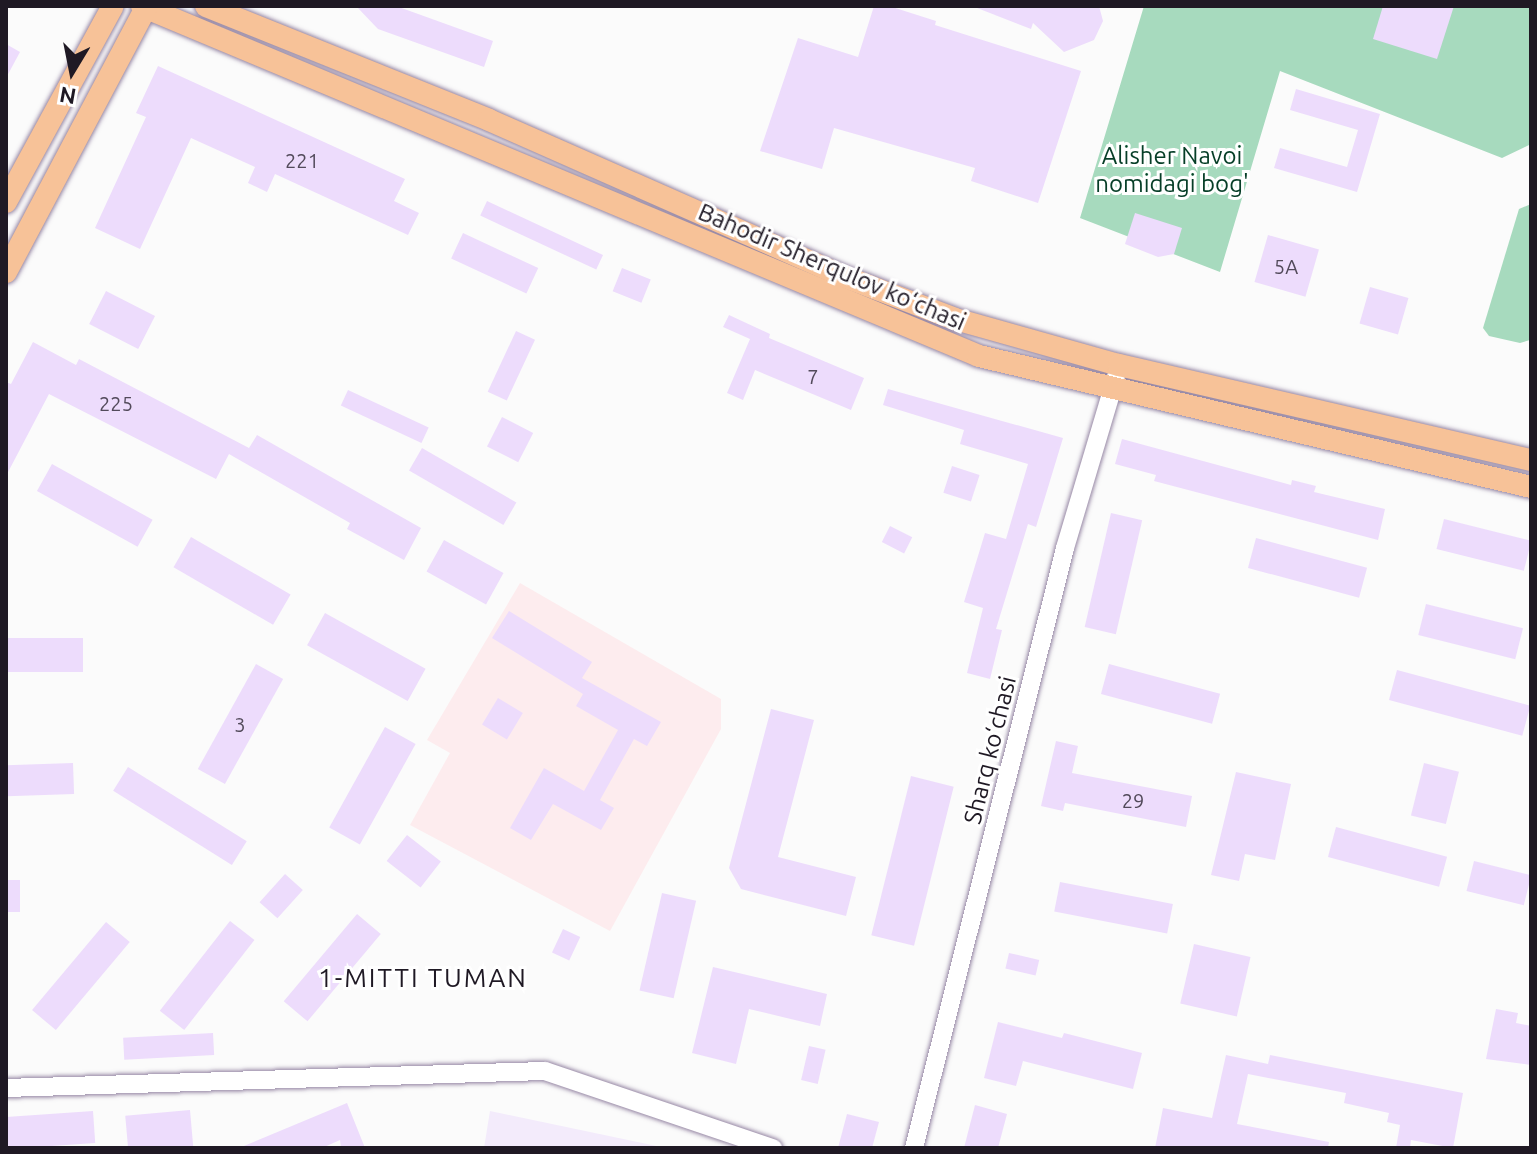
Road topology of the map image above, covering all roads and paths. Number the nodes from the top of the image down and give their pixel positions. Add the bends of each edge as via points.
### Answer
1 (113, 6) edge
2 (206, 6) edge
3 (145, 7) edge
4 (6, 202) edge
5 (6, 272) edge
6 (1119, 365) junction
7 (1175, 378) junction
8 (1112, 389) junction
9 (1168, 403) junction
10 (1531, 460) edge
11 (1531, 487) edge
12 (6, 1088) edge
13 (773, 1148) edge
14 (914, 1148) edge

1 - 4 main road
2 - 6 main road, Bahodir Sherqulov ko‘chasi via 489,120 840,275 955,319
3 - 5 main road
3 - 8 main road, Bahodir Sherqulov ko‘chasi via 979,356
6 - 7 main road, Bahodir Sherqulov ko‘chasi
6 - 8 street, Sharq ko‘chasi
7 - 9 street
7 - 10 main road, Bahodir Sherqulov ko‘chasi
8 - 9 main road, Bahodir Sherqulov ko‘chasi
8 - 14 street, Sharq ko‘chasi via 1065,548
9 - 11 main road, Bahodir Sherqulov ko‘chasi
12 - 13 street via 545,1071

